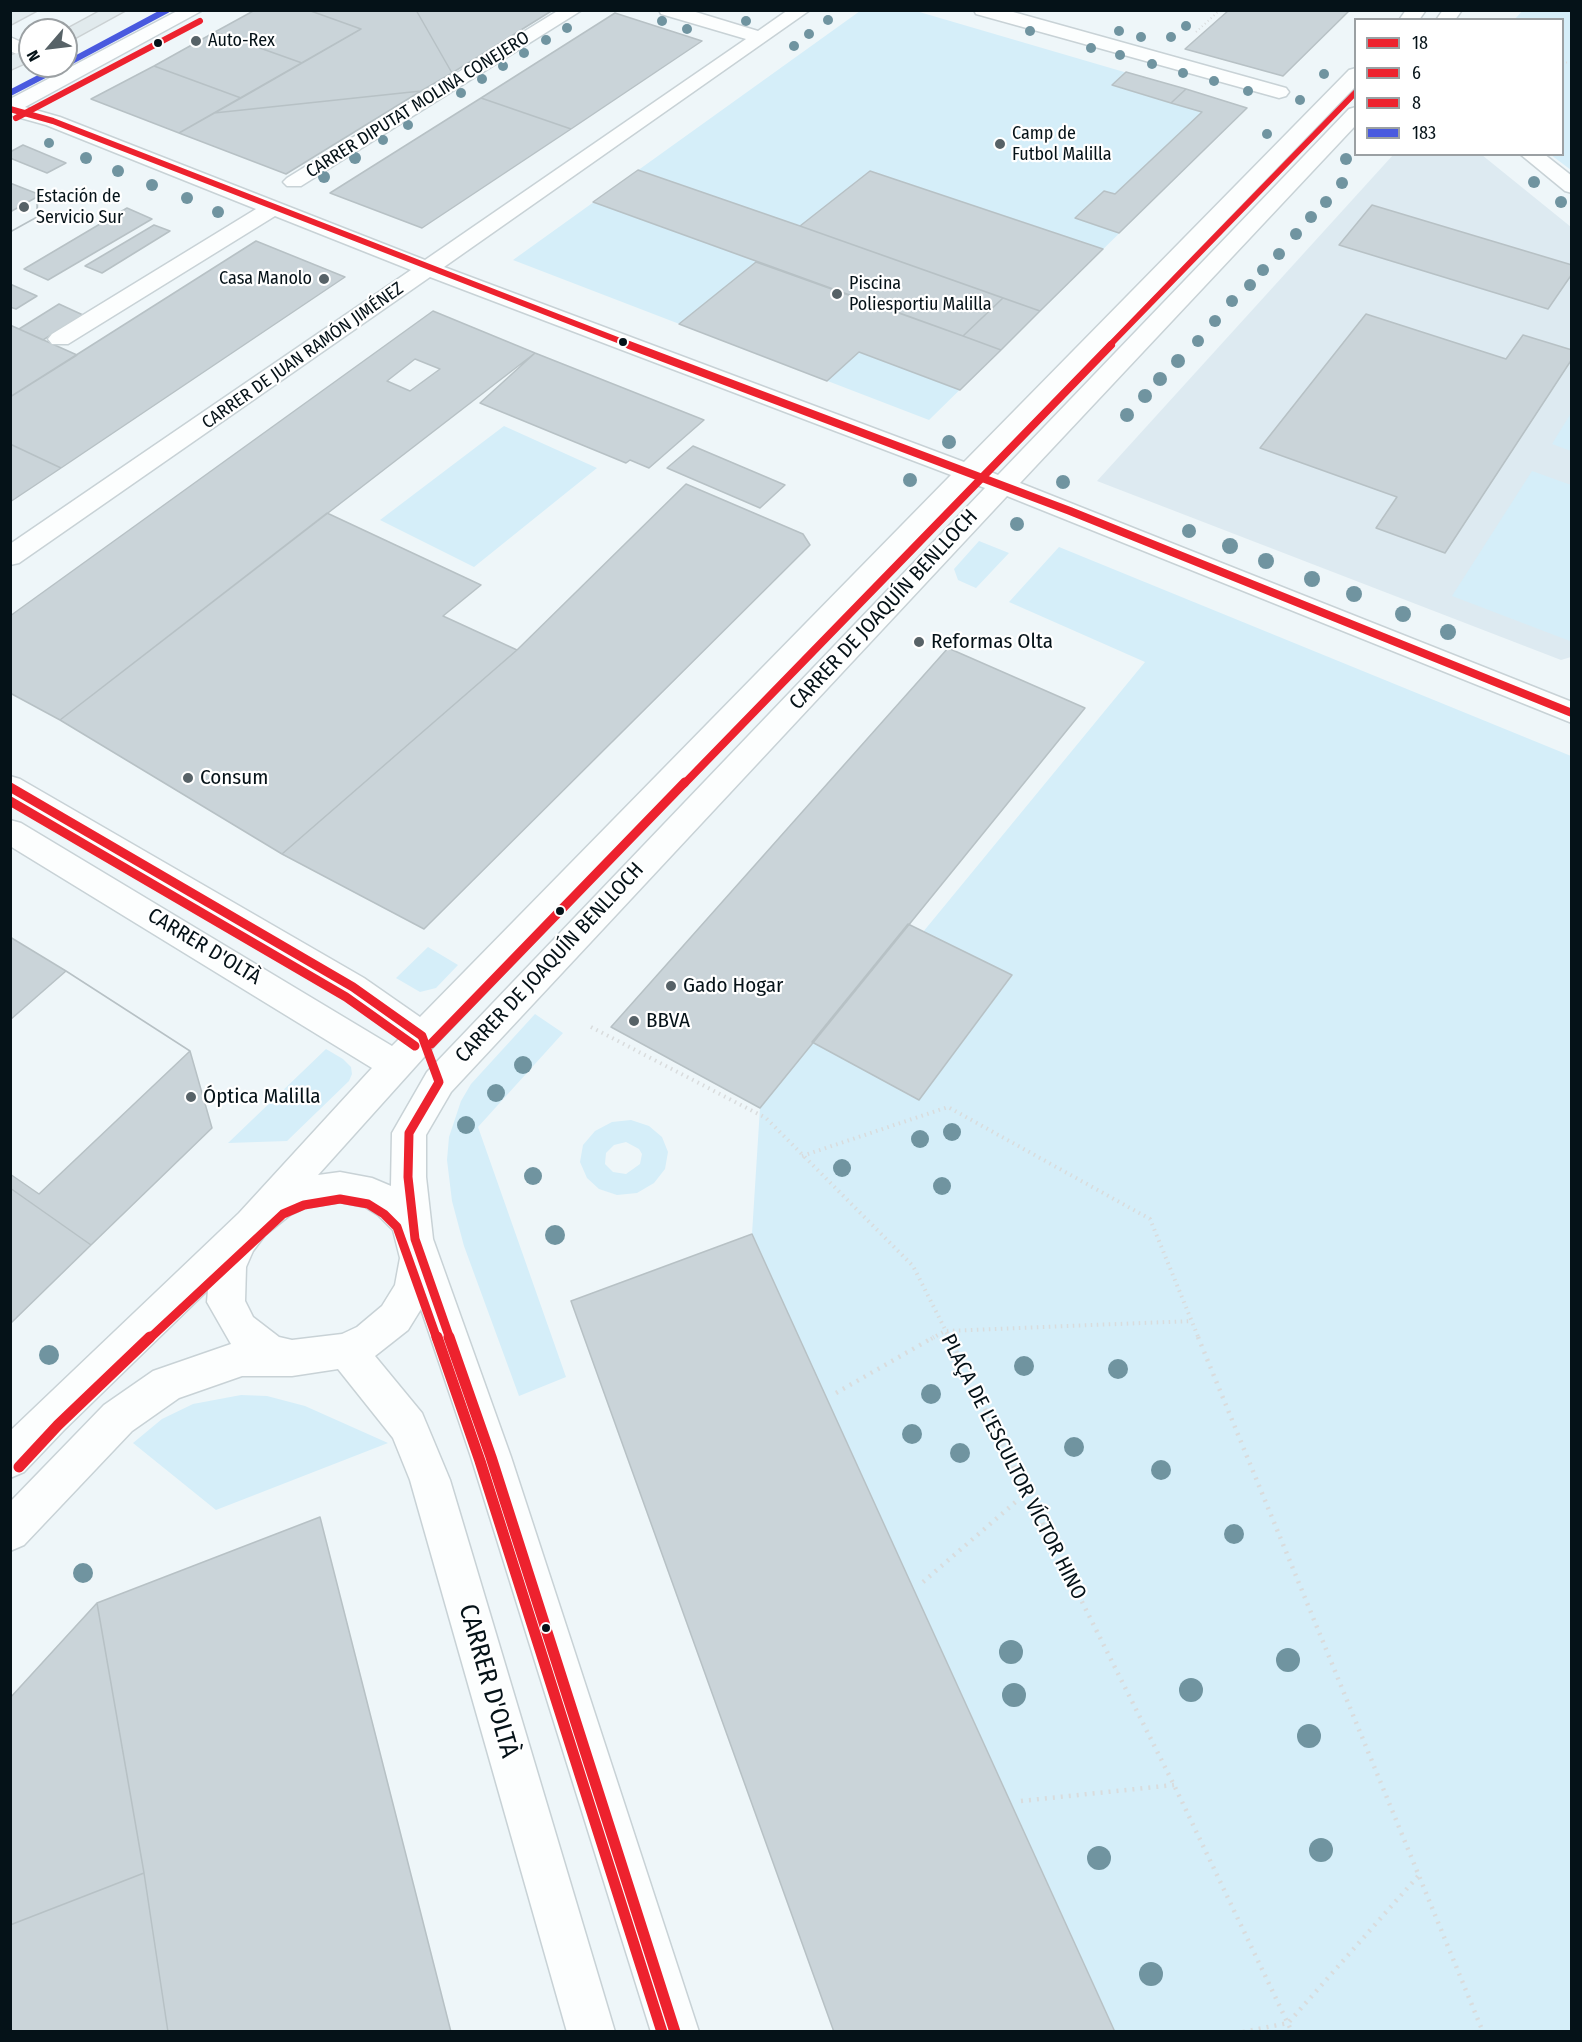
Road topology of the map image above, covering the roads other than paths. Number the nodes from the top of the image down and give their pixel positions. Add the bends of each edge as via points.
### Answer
1 (29, 10) edge
2 (117, 10) edge
3 (194, 10) edge
4 (573, 10) edge
5 (668, 10) edge
6 (801, 10) edge
7 (983, 10) edge
8 (10, 20) edge
9 (78, 30) edge
10 (761, 38) junction
11 (1354, 76) edge
12 (33, 78) edge
13 (1279, 92) dead end
14 (12, 107) edge
15 (1354, 115) edge
16 (1533, 156) edge
17 (294, 182) dead end
18 (1572, 187) edge
19 (274, 207) junction
20 (429, 269) junction
21 (60, 339) dead end
22 (968, 474) junction
23 (1001, 486) junction
24 (10, 557) edge
25 (1564, 705) edge
26 (10, 788) edge
27 (10, 831) edge
28 (422, 1035) junction
29 (396, 1066) junction
30 (439, 1082) junction
31 (252, 1224) junction
32 (415, 1239) junction
33 (346, 1351) junction
34 (292, 1358) junction
35 (10, 1459) edge
36 (10, 1531) edge
37 (591, 2031) edge
38 (675, 2031) edge

1 - 8 main road
2 - 9 main road
3 - 14 street
4 - 17 street, CARRER DIPUTAT MOLINA CONEJERO
5 - 10 street
6 - 10 street, CARRER DE JUAN RAMÓN JIMÉNEZ
7 - 13 street
10 - 20 street, CARRER DE JUAN RAMÓN JIMÉNEZ
11 - 22 street, CARRER DE JOAQUÍN BENLLOCH
12 - 14 street
14 - 19 street
15 - 23 street, CARRER DE JOAQUÍN BENLLOCH
16 - 18 street
19 - 20 street
19 - 21 street
20 - 22 street
20 - 24 street, CARRER DE JUAN RAMÓN JIMÉNEZ
22 - 23 street
22 - 28 street, CARRER DE JOAQUÍN BENLLOCH
23 - 25 street
23 - 30 street, CARRER DE JOAQUÍN BENLLOCH
26 - 28 street, CARRER D'OLTÀ via 353,987
27 - 29 street, CARRER D'OLTÀ
28 - 29 street, CARRER DE JOAQUÍN BENLLOCH
28 - 30 street, CARRER DE JOAQUÍN BENLLOCH
29 - 31 street, CARRER DE JOAQUÍN BENLLOCH
30 - 32 street, CARRER DE JOAQUÍN BENLLOCH via 409,1132 408,1177
31 - 32 street via 277,1204 301,1193 340,1187 372,1193 391,1204 406,1220
31 - 34 street via 238,1242 228,1267 226,1302 232,1317 251,1340 269,1352
31 - 35 street, CARRER DE JOAQUÍN BENLLOCH
32 - 33 street via 416,1277 395,1318 370,1339
32 - 38 street via 491,1457
33 - 34 street
33 - 37 street, CARRER D'OLTÀ via 408,1426 430,1480
34 - 36 street via 242,1358 167,1384 118,1418

